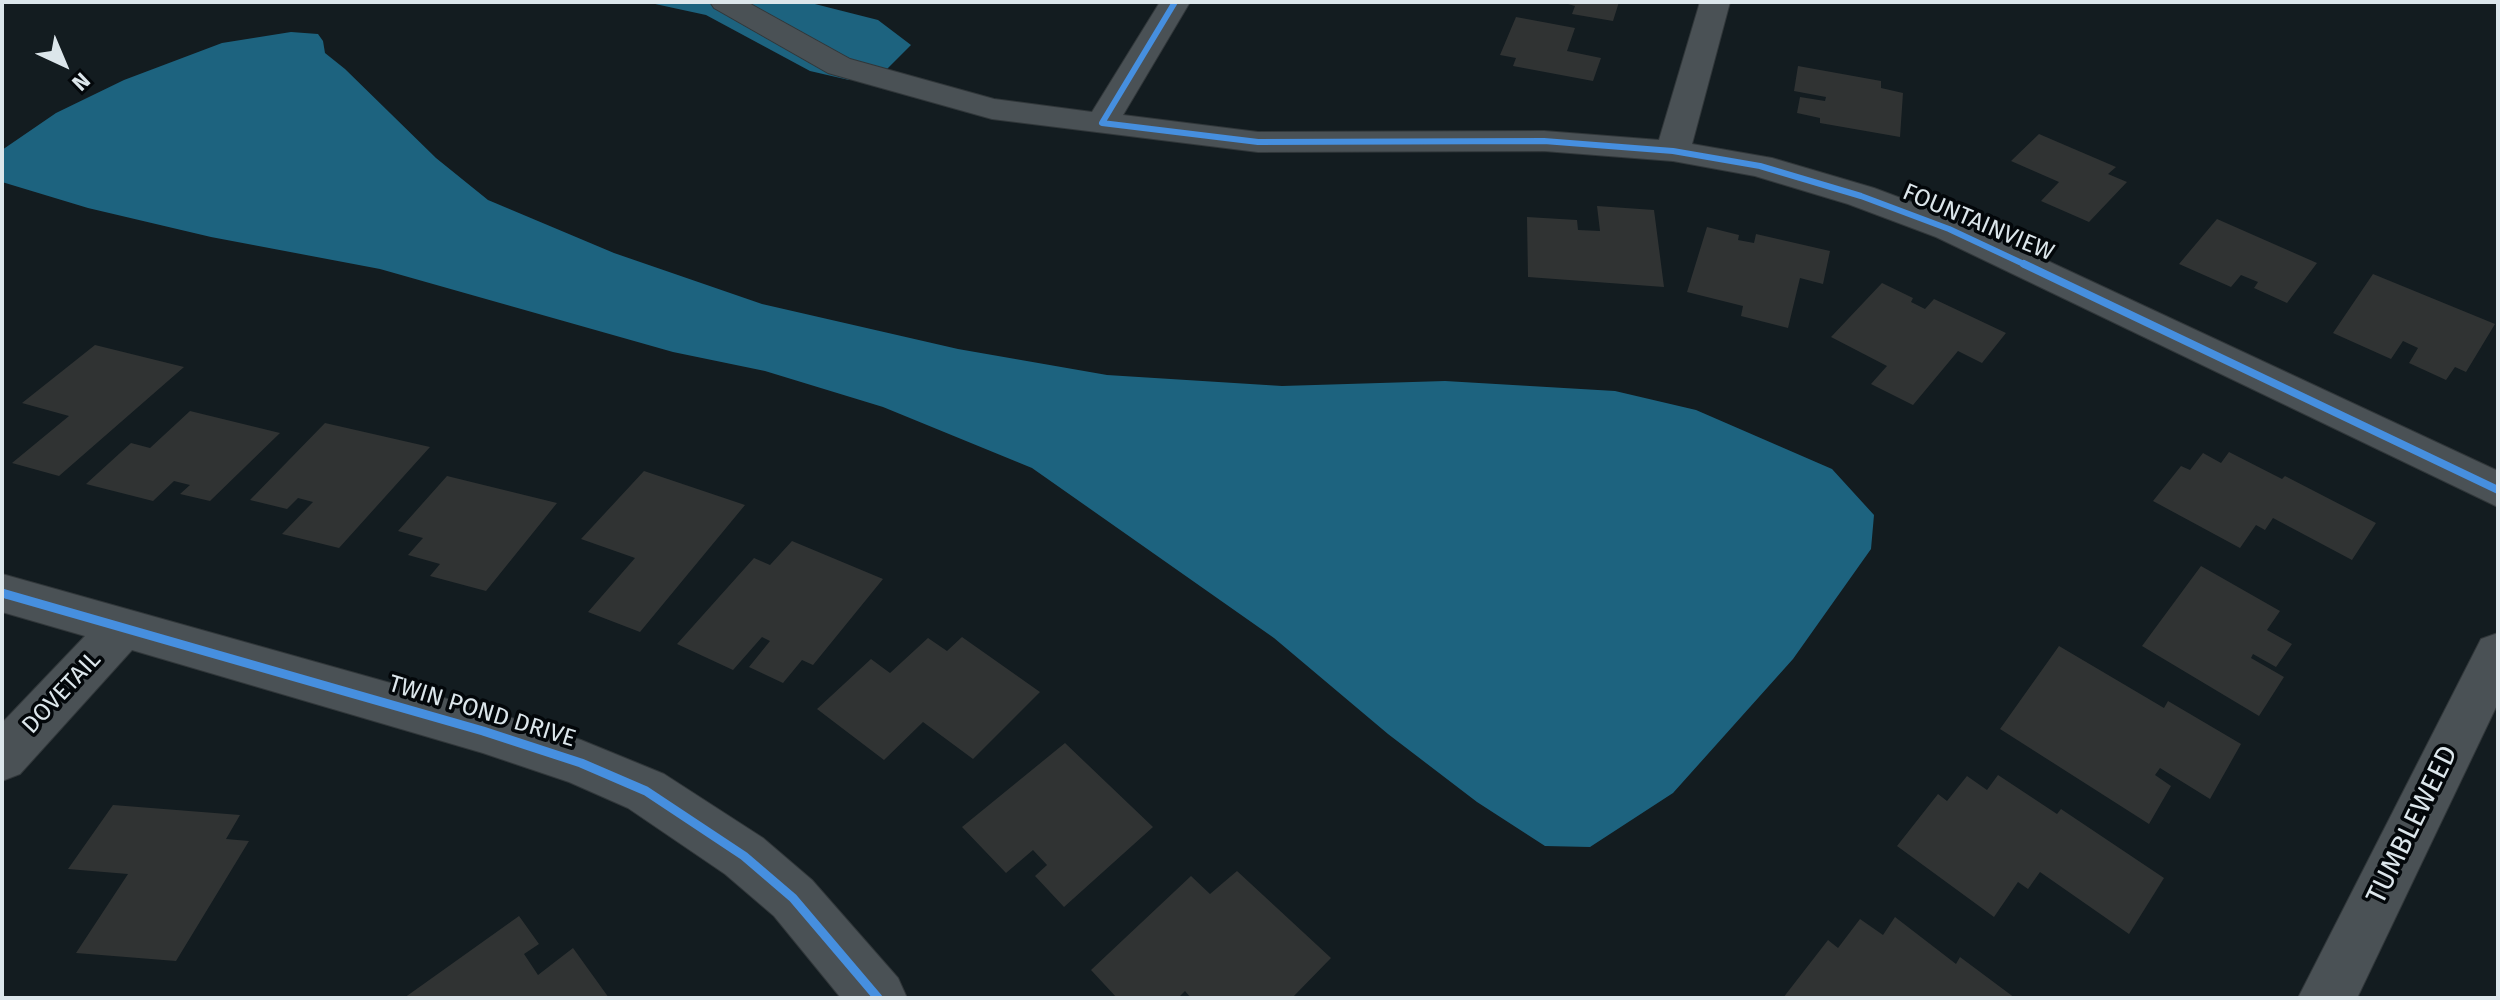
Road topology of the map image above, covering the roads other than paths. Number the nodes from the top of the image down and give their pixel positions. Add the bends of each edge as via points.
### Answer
1 (725, 2) edge
2 (1175, 2) edge
3 (1715, 2) edge
4 (1102, 123) junction
5 (1673, 151) junction
6 (2498, 490) edge
7 (2, 593) edge
8 (123, 628) junction
9 (2498, 653) edge
10 (2, 758) edge
11 (878, 998) edge
12 (2327, 998) edge

1 - 4 street, FOUNTAINVIEW via 839,66 992,109
2 - 4 street
3 - 5 street
4 - 5 street, FOUNTAINVIEW via 1258,142 1544,141
5 - 6 street, FOUNTAINVIEW via 1760,166 1925,219
7 - 8 street, TWIN POND DRIVE
8 - 10 street, DOVETAIL
8 - 11 street, TWIN POND DRIVE via 483,731 646,791 744,856 793,898
9 - 12 street, TUMBLEWEED

